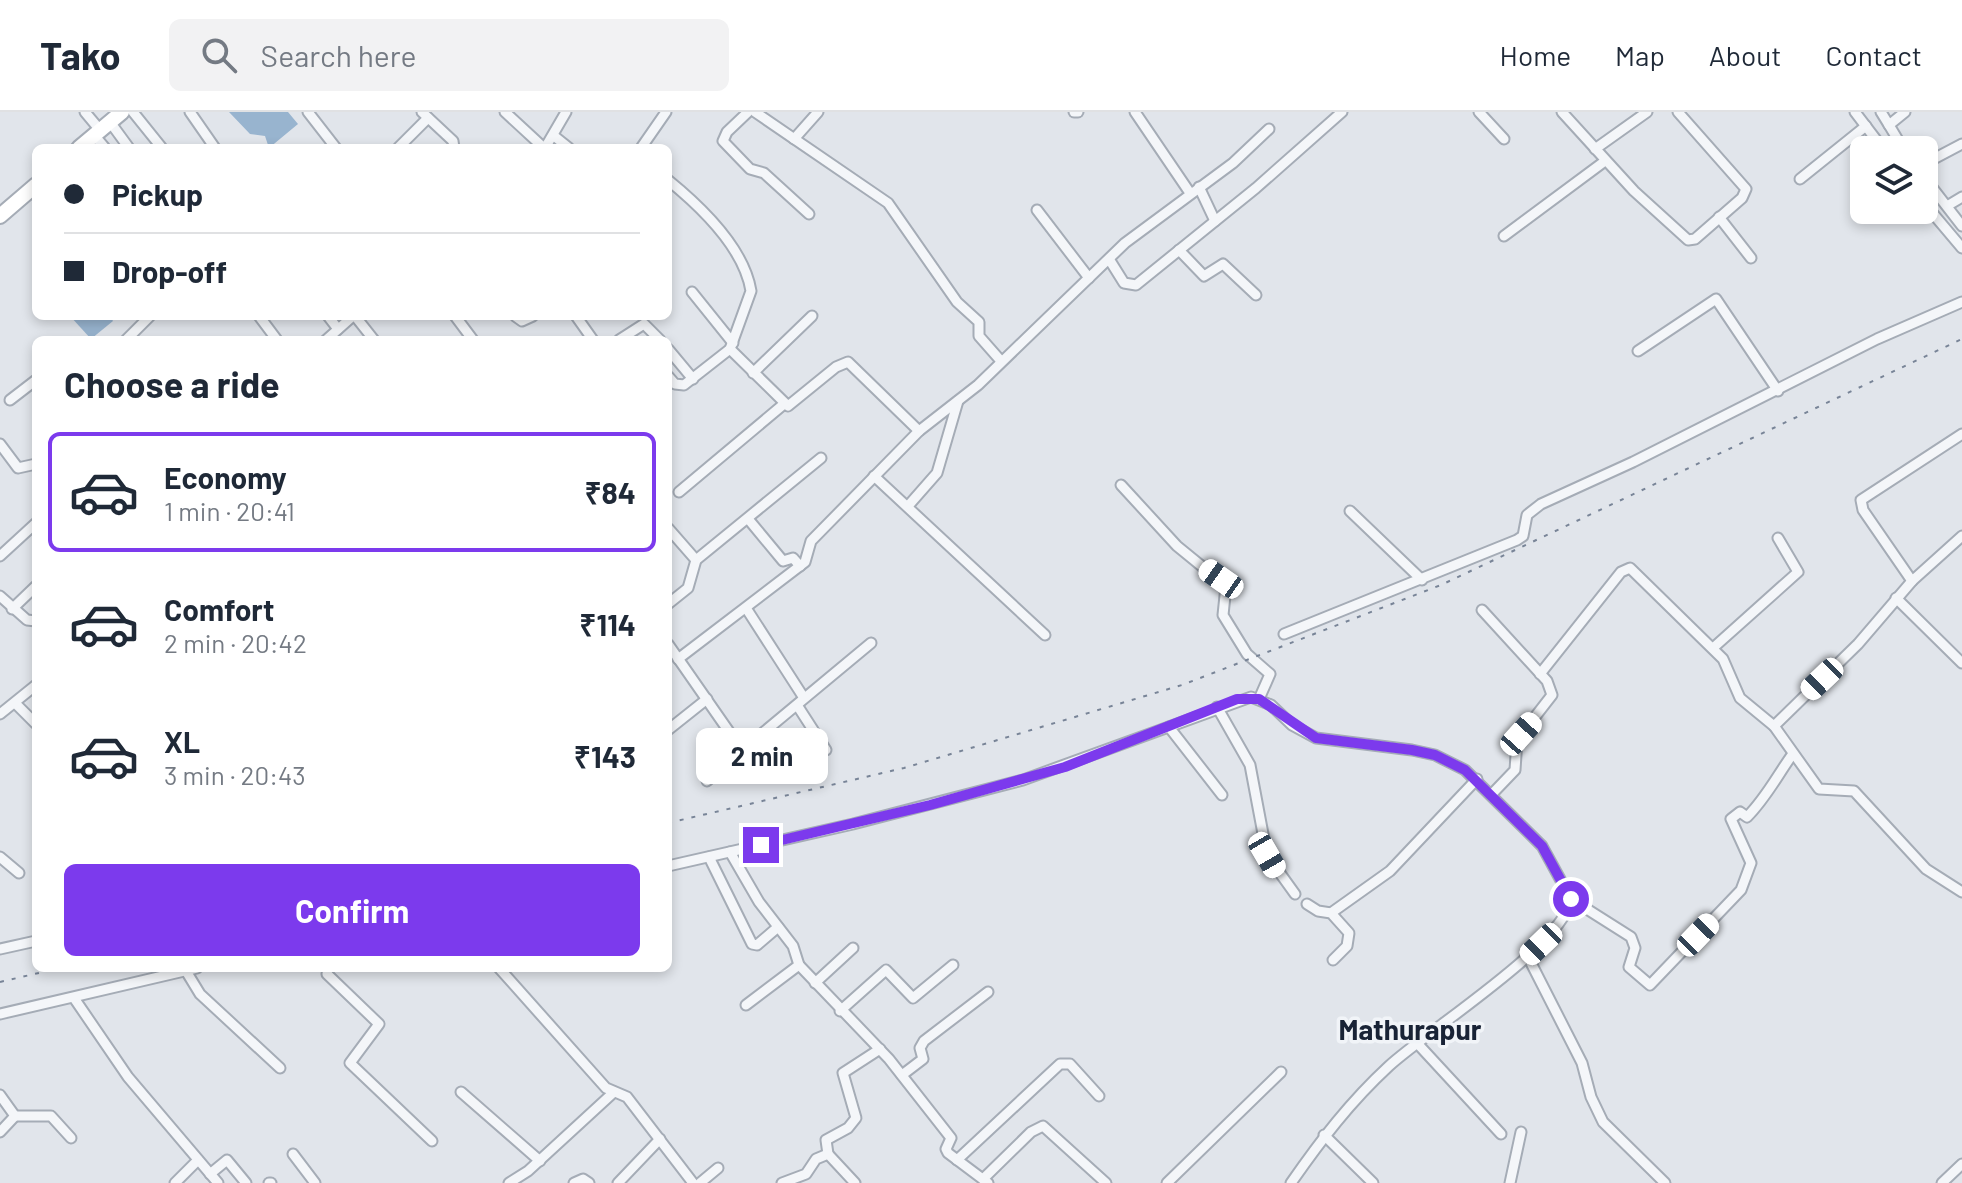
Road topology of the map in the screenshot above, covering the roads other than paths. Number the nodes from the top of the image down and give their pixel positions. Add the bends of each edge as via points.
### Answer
1 (85, 112) edge
2 (122, 112) edge
3 (133, 112) edge
4 (190, 112) edge
5 (308, 112) edge
6 (505, 112) edge
7 (566, 112) edge
8 (666, 112) edge
9 (748, 112) edge
10 (755, 112) edge
11 (818, 112) edge
12 (1135, 112) edge
13 (1342, 112) edge
14 (1479, 112) edge
15 (1562, 112) edge
16 (1647, 112) edge
17 (1678, 112) edge
18 (1855, 112) edge
19 (1881, 112) edge
20 (1905, 112) edge
21 (425, 115) edge
22 (1634, 115) edge
23 (1889, 125) junction
24 (1866, 126) junction
25 (101, 129) junction
26 (1269, 129) dead end
27 (554, 136) junction
28 (1874, 136) edge
29 (1896, 136) edge
30 (794, 139) junction
31 (1504, 139) dead end
32 (84, 144) edge
33 (104, 144) edge
34 (123, 144) edge
35 (159, 144) edge
36 (212, 144) edge
37 (333, 144) edge
38 (401, 144) edge
39 (453, 144) edge
40 (541, 144) edge
41 (548, 144) edge
42 (564, 144) edge
43 (644, 144) edge
44 (1962, 144) edge
45 (1595, 149) junction
46 (1938, 157) edge
47 (1605, 161) junction
48 (1800, 179) dead end
49 (672, 183) edge
50 (1199, 187) junction
51 (32, 188) edge
52 (1190, 193) junction
53 (1938, 195) edge
54 (1962, 197) edge
55 (1947, 206) junction
56 (1037, 210) dead end
57 (809, 214) dead end
58 (0, 216) edge
59 (1719, 217) junction
60 (1938, 220) edge
61 (1215, 221) junction
62 (1962, 226) edge
63 (1504, 236) dead end
64 (1962, 248) edge
65 (1179, 250) junction
66 (1751, 258) dead end
67 (1109, 259) junction
68 (1089, 278) junction
69 (692, 292) dead end
70 (1256, 295) dead end
71 (1962, 302) edge
72 (812, 316) dead end
73 (146, 320) edge
74 (331, 320) edge
75 (349, 320) edge
76 (357, 320) edge
77 (338, 329) junction
78 (631, 331) junction
79 (130, 336) edge
80 (331, 336) edge
81 (371, 336) edge
82 (624, 336) edge
83 (635, 336) edge
84 (656, 336) edge
85 (732, 346) junction
86 (1638, 351) dead end
87 (672, 354) edge
88 (1001, 361) junction
89 (753, 373) junction
90 (693, 379) junction
91 (672, 381) edge
92 (32, 383) edge
93 (1778, 391) junction
94 (10, 400) dead end
95 (958, 401) junction
96 (784, 404) junction
97 (919, 431) junction
98 (1962, 434) edge
99 (0, 444) edge
100 (821, 458) dead end
101 (32, 465) edge
102 (874, 476) junction
103 (1121, 485) dead end
104 (679, 492) dead end
105 (908, 506) junction
106 (1350, 511) dead end
107 (749, 520) junction
108 (32, 527) edge
109 (672, 536) edge
110 (1962, 536) edge
111 (1778, 538) dead end
112 (0, 556) edge
113 (696, 560) junction
114 (800, 566) junction
115 (1422, 580) junction
116 (1912, 581) junction
117 (32, 590) edge
118 (0, 596) edge
119 (1896, 598) junction
120 (672, 601) edge
121 (746, 608) junction
122 (12, 609) junction
123 (1482, 610) dead end
124 (32, 621) edge
125 (1284, 634) dead end
126 (1045, 635) dead end
127 (871, 643) dead end
128 (1713, 648) junction
129 (672, 650) edge
130 (678, 659) junction
131 (1962, 663) edge
132 (1540, 674) junction
133 (32, 688) edge
134 (707, 699) junction
135 (1259, 699) junction
136 (801, 702) junction
137 (15, 703) junction
138 (1217, 707) junction
139 (0, 714) edge
140 (32, 720) edge
141 (1774, 726) junction
142 (672, 727) edge
143 (1169, 727) junction
144 (826, 750) dead end
145 (1792, 755) junction
146 (735, 756) junction
147 (1477, 779) junction
148 (707, 781) dead end
149 (1492, 794) junction
150 (1222, 795) dead end
151 (730, 852) junction
152 (0, 857) edge
153 (709, 857) junction
154 (672, 865) edge
155 (19, 873) dead end
156 (1962, 892) edge
157 (1295, 894) dead end
158 (1571, 899) junction
159 (1307, 904) dead end
160 (1331, 913) junction
161 (778, 927) junction
162 (32, 942) edge
163 (853, 948) dead end
164 (0, 949) edge
165 (1528, 957) junction
166 (1333, 960) dead end
167 (799, 965) junction
168 (953, 965) dead end
169 (182, 972) edge
170 (187, 972) edge
171 (327, 972) edge
172 (502, 972) edge
173 (815, 983) junction
174 (988, 992) dead end
175 (74, 998) junction
176 (746, 1005) dead end
177 (840, 1011) junction
178 (0, 1014) edge
179 (1416, 1042) junction
180 (880, 1049) junction
181 (280, 1068) dead end
182 (1281, 1072) dead end
183 (902, 1075) junction
184 (461, 1092) dead end
185 (614, 1092) junction
186 (0, 1095) edge
187 (1099, 1096) dead end
188 (15, 1116) junction
189 (0, 1132) edge
190 (1521, 1132) dead end
191 (1501, 1134) dead end
192 (1324, 1135) junction
193 (71, 1138) dead end
194 (660, 1139) junction
195 (432, 1141) dead end
196 (293, 1154) dead end
197 (828, 1154) junction
198 (198, 1160) junction
199 (957, 1160) junction
200 (540, 1161) junction
201 (1962, 1164) edge
202 (718, 1168) dead end
203 (210, 1174) junction
204 (689, 1181) edge
205 (986, 1181) edge
206 (175, 1183) edge
207 (218, 1183) edge
208 (246, 1183) edge
209 (315, 1183) edge
210 (509, 1183) edge
211 (574, 1183) edge
212 (589, 1183) edge
213 (618, 1183) edge
214 (700, 1183) edge
215 (782, 1183) edge
216 (855, 1183) edge
217 (1106, 1183) edge
218 (1167, 1183) edge
219 (1291, 1183) edge
220 (1373, 1183) edge
221 (1510, 1183) edge
222 (1665, 1183) edge
223 (1942, 1183) edge

1 - 25 street
2 - 25 main road
3 - 35 street
4 - 36 street
5 - 37 street
6 - 40 street
7 - 27 street
8 - 43 street
9 - 57 street via 723,141
10 - 30 street
11 - 30 street
12 - 52 street
13 - 61 street
14 - 31 street
15 - 45 street
16 - 22 street
17 - 59 street via 1746,189
18 - 24 street
19 - 23 street
20 - 23 street
21 - 38 street
21 - 39 street
22 - 45 street
23 - 29 street
24 - 28 street
24 - 48 street
25 - 32 main road
25 - 33 street
25 - 34 street
26 - 50 street
27 - 41 street
27 - 42 street
30 - 88 street via 888,203 957,302 979,322 979,336
44 - 46 street
45 - 47 street
47 - 59 street via 1688,240
47 - 63 street
49 - 85 street via 696,204 746,271 751,291
50 - 52 street
50 - 61 street
51 - 58 main road
52 - 67 street
53 - 55 street
54 - 55 street
55 - 62 street
56 - 68 street
59 - 66 street
60 - 64 street
61 - 65 street
65 - 67 street via 1130,286
65 - 70 street via 1204,276 1223,264
67 - 68 street
68 - 88 street
69 - 85 street
71 - 93 street
72 - 89 street
73 - 79 street
74 - 77 street
75 - 77 street
76 - 81 street
77 - 80 street
78 - 82 street
78 - 83 street
78 - 84 street via 644,324
85 - 89 street
85 - 90 street
86 - 93 street via 1716,299
87 - 90 street
88 - 95 street
89 - 96 street
90 - 91 street via 679,386
92 - 94 street
93 - 115 street via 1541,504 1527,515 1523,536 1517,540
95 - 97 street
95 - 105 street via 937,473
96 - 97 street via 794,403 848,362
96 - 104 street
97 - 102 street
98 - 116 street via 1861,500
99 - 101 street via 18,468
100 - 107 street
102 - 105 street
102 - 114 street via 811,541
103 - 135 street via 1177,546 1226,586 1223,615 1251,659 1270,674
105 - 126 street
106 - 115 street
107 - 113 street
107 - 114 street via 783,561 793,558
108 - 112 street
109 - 113 street
110 - 116 street
111 - 128 street via 1798,572
113 - 120 street via 688,588
114 - 121 street
115 - 125 street
116 - 119 street
117 - 122 street
118 - 122 street
119 - 131 street
119 - 141 street via 1858,644
121 - 130 street
121 - 136 street
122 - 124 street
123 - 132 street
127 - 136 street
128 - 132 street via 1638,572 1625,567
128 - 141 street via 1727,664 1740,698
129 - 130 street
130 - 134 street
132 - 149 street via 1551,700 1517,740 1515,770
133 - 137 street
134 - 142 street
134 - 146 street via 737,741
135 - 138 street via 1237,699
135 - 147 street via 1316,738 1435,755
136 - 144 street
136 - 146 street
137 - 139 street
137 - 140 street
138 - 143 street
138 - 157 street via 1250,765 1267,855
141 - 145 street
143 - 150 street
143 - 151 street via 1023,780
145 - 156 street via 1819,789 1854,791 1926,869
145 - 158 street via 1765,799 1747,817 1740,812 1731,819 1751,863 1741,890 1650,985 1629,967 1635,948 1631,937
146 - 148 street
147 - 149 street
147 - 160 street via 1390,871
149 - 158 street via 1542,846
151 - 153 street
151 - 161 street
152 - 155 street
153 - 154 street
153 - 161 street via 752,944
158 - 165 street via 1565,917
159 - 160 street
160 - 166 street via 1349,933 1347,946
161 - 167 street
162 - 164 street
163 - 173 street
165 - 179 street
165 - 222 street via 1582,1063 1603,1122
167 - 173 street
167 - 176 street
168 - 177 street via 913,998 886,970
169 - 175 street
170 - 181 street via 200,994
171 - 195 street via 379,1024 350,1063
172 - 185 street
173 - 177 street
174 - 183 street via 921,1044 923,1059
175 - 178 street
175 - 198 street via 128,1077
177 - 180 street
179 - 191 street
179 - 192 street
180 - 183 street
180 - 197 street via 843,1073 856,1118 826,1140
182 - 218 street
183 - 199 street via 949,1134 946,1149
184 - 200 street
185 - 194 street via 627,1097
185 - 200 street
186 - 188 street
187 - 199 street via 1064,1062
188 - 189 street
188 - 193 street via 51,1116
190 - 221 street
192 - 219 street
192 - 220 street
194 - 204 street
194 - 213 street
196 - 209 street
197 - 215 street via 816,1159 806,1174
197 - 216 street
198 - 203 street
198 - 206 street
199 - 205 street
200 - 210 street
201 - 223 street
202 - 214 street
203 - 207 street
203 - 208 street via 227,1160
205 - 217 street via 1031,1132 1043,1126
211 - 212 street

